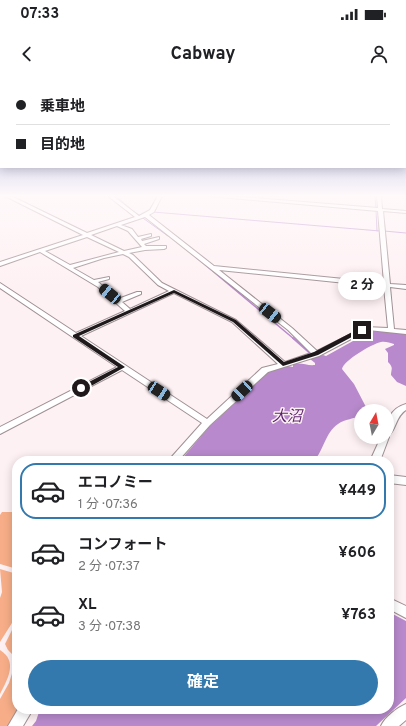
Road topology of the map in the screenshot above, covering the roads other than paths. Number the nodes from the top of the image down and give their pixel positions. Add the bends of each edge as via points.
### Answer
1 (68, 226) edge
2 (113, 226) edge
3 (120, 226) edge
4 (160, 226) edge
5 (381, 226) edge
6 (86, 235) junction
7 (149, 235) dead end
8 (157, 238) dead end
9 (141, 243) junction
10 (164, 247) dead end
11 (40, 250) junction
12 (122, 253) junction
13 (0, 264) edge
14 (70, 267) junction
15 (214, 268) junction
16 (106, 278) dead end
17 (92, 282) junction
18 (0, 285) edge
19 (387, 286) junction
20 (406, 287) edge
21 (174, 292) junction
22 (139, 293) dead end
23 (118, 301) junction
24 (130, 312) junction
25 (391, 330) junction
26 (406, 332) edge
27 (75, 336) junction
28 (314, 355) junction
29 (283, 364) junction
30 (122, 367) junction
31 (406, 407) edge
32 (394, 418) edge
33 (208, 423) junction
34 (0, 431) edge
35 (382, 444) edge
36 (177, 456) edge
37 (377, 456) edge
38 (394, 480) edge
39 (406, 481) edge
40 (394, 606) edge
41 (406, 612) edge
42 (406, 711) edge
43 (23, 714) edge
44 (15, 726) edge
45 (388, 726) edge

1 - 6 street
2 - 6 street
3 - 9 street via 130,230
4 - 15 street
5 - 19 street
6 - 11 street
6 - 12 street
7 - 9 street
8 - 9 street
9 - 10 street
9 - 12 street
11 - 13 street
11 - 14 street
12 - 14 street
12 - 21 street via 131,256 160,284
14 - 17 street
15 - 19 street
15 - 28 street via 290,329
16 - 17 street
17 - 23 street
18 - 27 street
19 - 20 street
19 - 25 street
21 - 24 street
21 - 29 street via 234,321
22 - 23 street
23 - 24 street
24 - 27 street
25 - 26 street
25 - 28 street via 362,330
27 - 30 street
28 - 29 street
29 - 33 street via 265,370
30 - 33 street
30 - 34 street
31 - 32 street via 397,411
33 - 36 street
35 - 37 street
38 - 39 street
40 - 41 street
42 - 45 street
43 - 44 street

